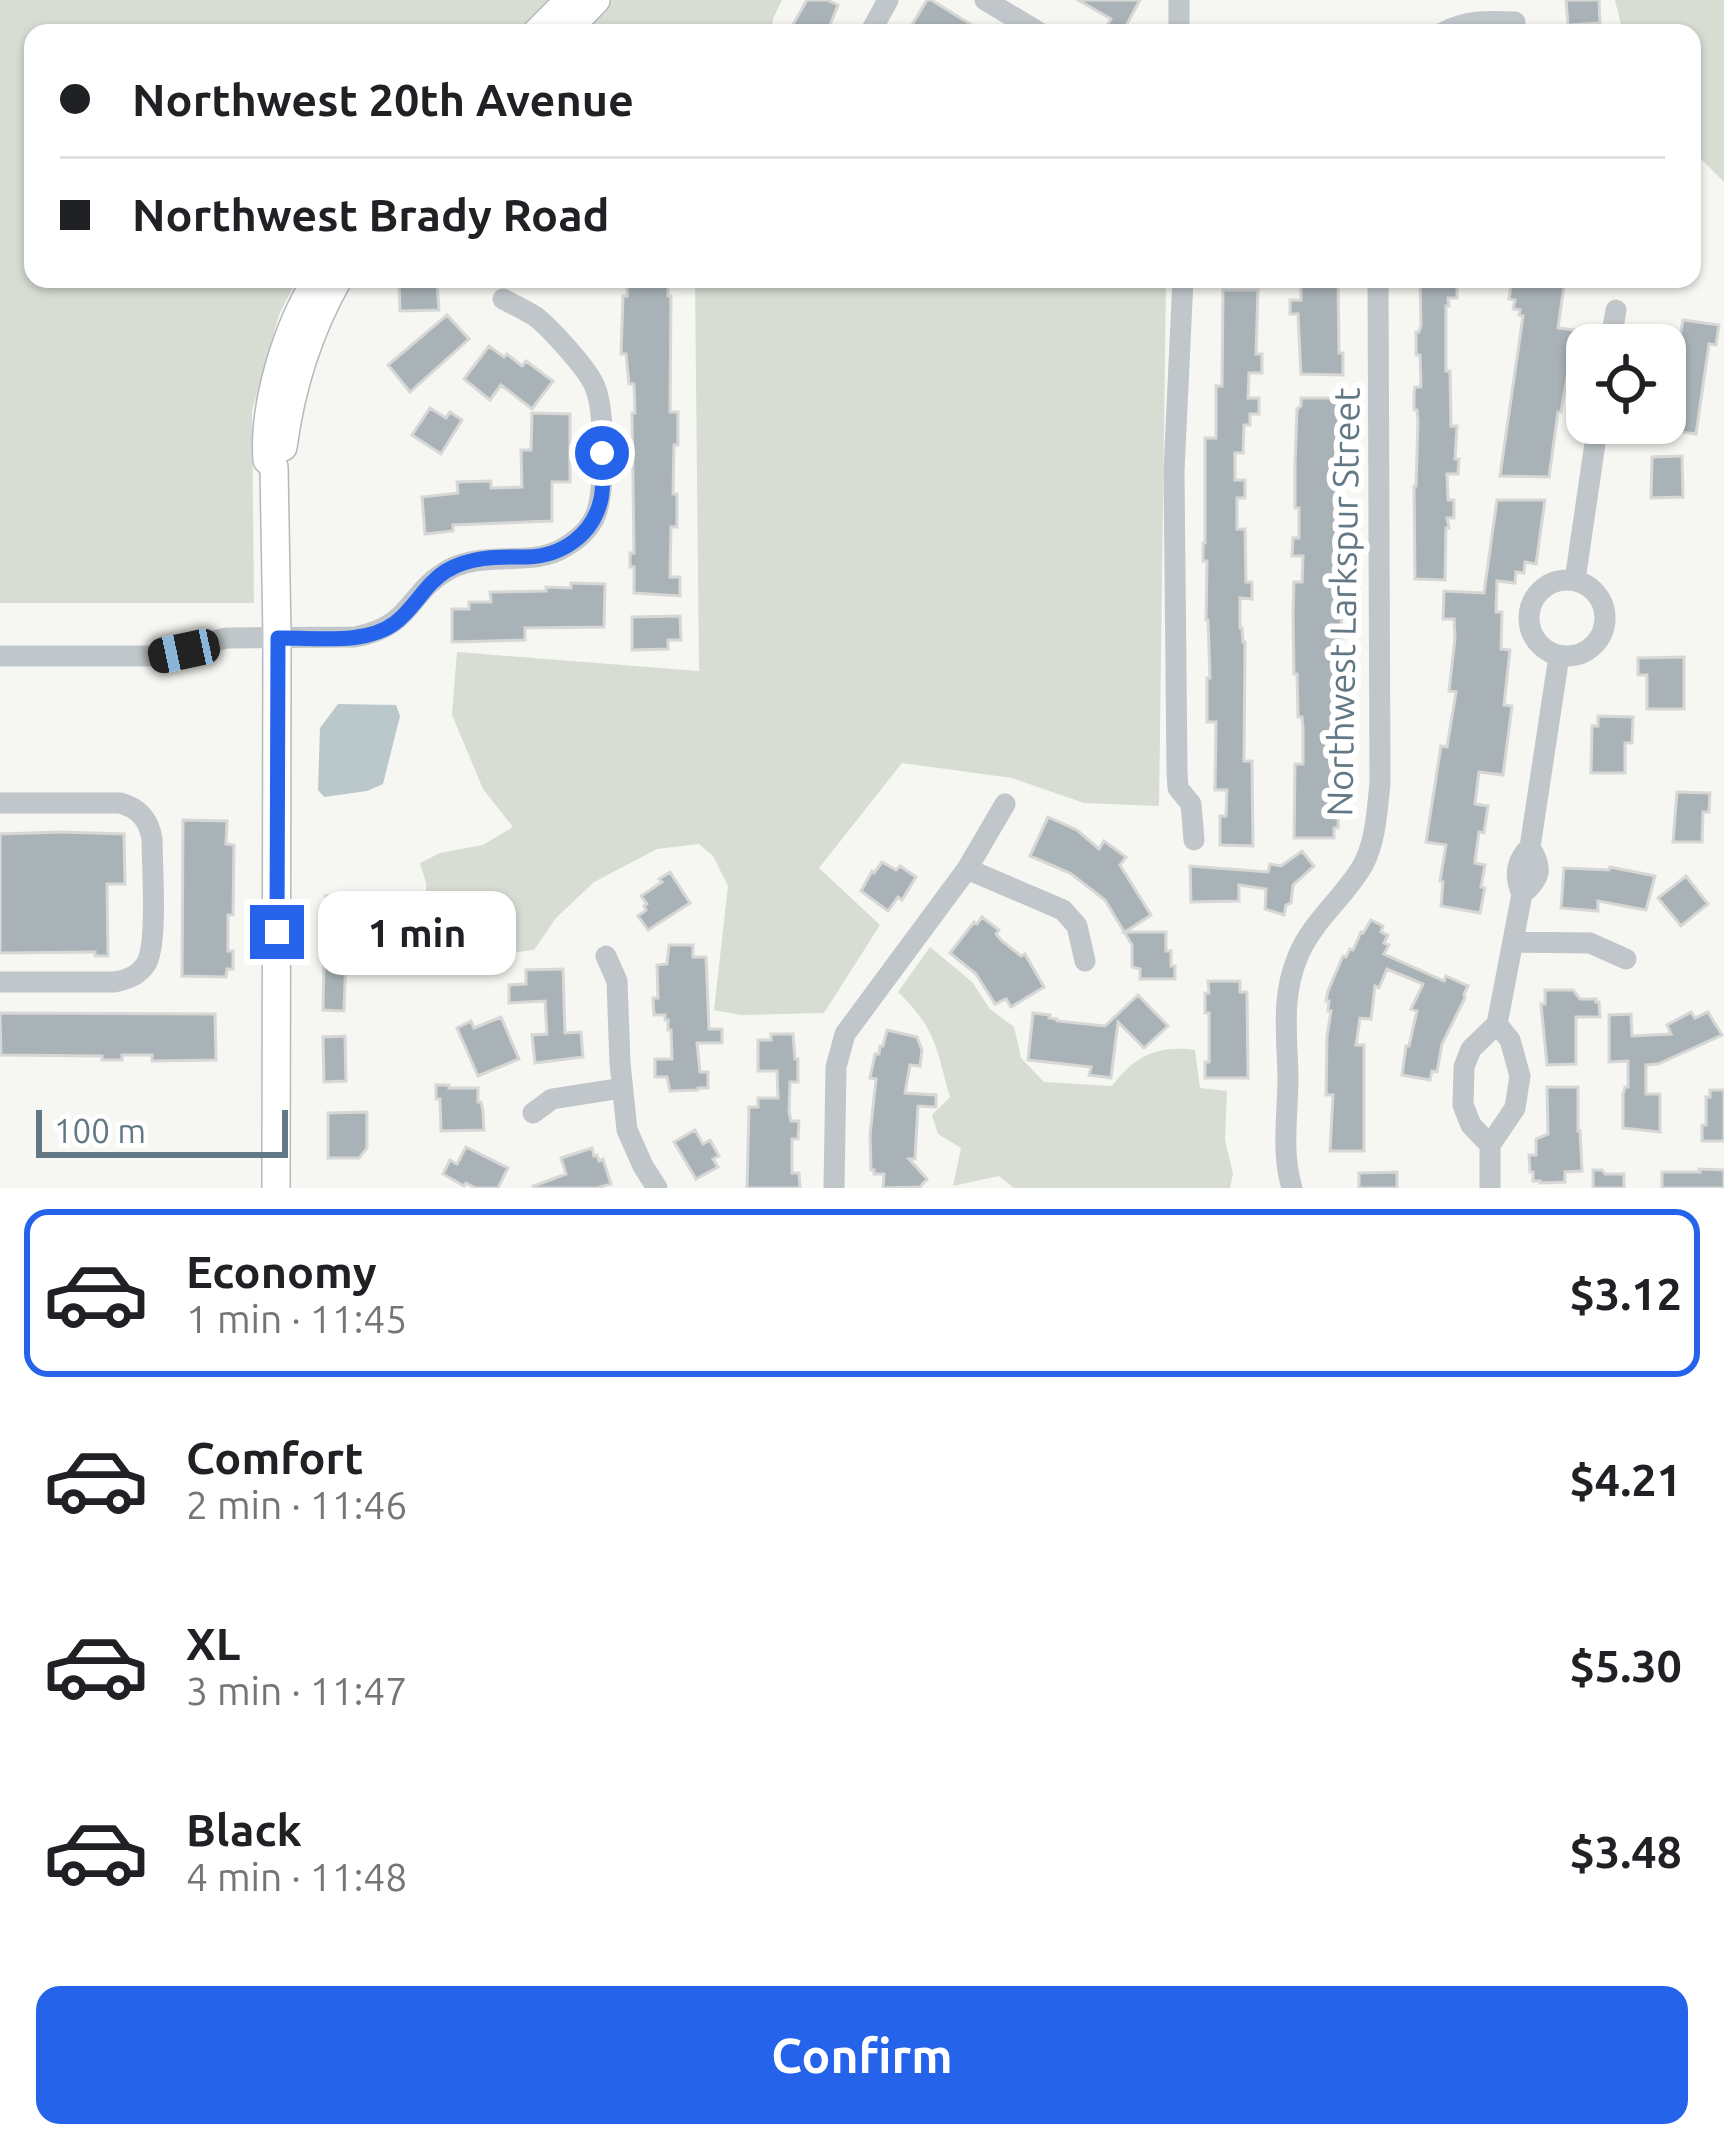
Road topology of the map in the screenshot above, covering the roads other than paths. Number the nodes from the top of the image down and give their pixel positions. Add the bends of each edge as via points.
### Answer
1 (569, 0) edge
2 (596, 0) edge
3 (985, 0) edge
4 (1515, 22) dead end
5 (545, 24) edge
6 (573, 24) edge
7 (1025, 24) edge
8 (1460, 24) edge
9 (313, 288) edge
10 (334, 288) edge
11 (1183, 288) edge
12 (1378, 288) edge
13 (503, 299) dead end
14 (1616, 310) dead end
15 (1614, 324) edge
16 (1595, 444) edge
17 (274, 466) junction
18 (1575, 580) junction
19 (278, 638) junction
20 (0, 656) edge
21 (1559, 656) junction
22 (0, 802) edge
23 (1005, 804) dead end
24 (1194, 840) dead end
25 (967, 869) junction
26 (1514, 941) junction
27 (606, 956) dead end
28 (1626, 958) dead end
29 (1085, 961) dead end
30 (0, 982) edge
31 (1497, 1024) junction
32 (622, 1088) junction
33 (533, 1113) dead end
34 (1490, 1144) junction
35 (276, 1188) edge
36 (657, 1188) edge
37 (834, 1188) edge
38 (1292, 1188) edge
39 (1490, 1188) edge

1 - 5 main road
2 - 6 main road
3 - 7 street
4 - 8 street
9 - 17 main road via 271,398 265,438
10 - 17 main road via 306,343
11 - 24 street via 1174,471 1177,771
12 - 38 street, Northwest Larkspur Street via 1380,783 1366,860 1314,928 1292,973 1285,1023
13 - 19 street via 537,318 595,386 602,496 594,519 559,551 472,560 446,571 376,633
14 - 15 street
16 - 18 street
17 - 19 main road
18 - 21 street via 1599,597 1605,626 1588,650
18 - 21 street via 1546,586 1529,610 1534,639
19 - 20 street via 226,638 157,656
19 - 35 main road
21 - 26 street via 1530,847 1538,879 1522,894
22 - 30 street via 120,803 139,812 152,839 152,947 143,968 125,980
23 - 25 street
25 - 29 street via 1063,910 1077,926
25 - 37 street via 844,1034
26 - 28 street via 1590,943
26 - 31 street
27 - 32 street via 617,981
31 - 34 street via 1520,1076 1515,1108
31 - 34 street via 1471,1049 1462,1086 1472,1125
32 - 33 street via 552,1099
32 - 36 street via 627,1130
34 - 39 street

